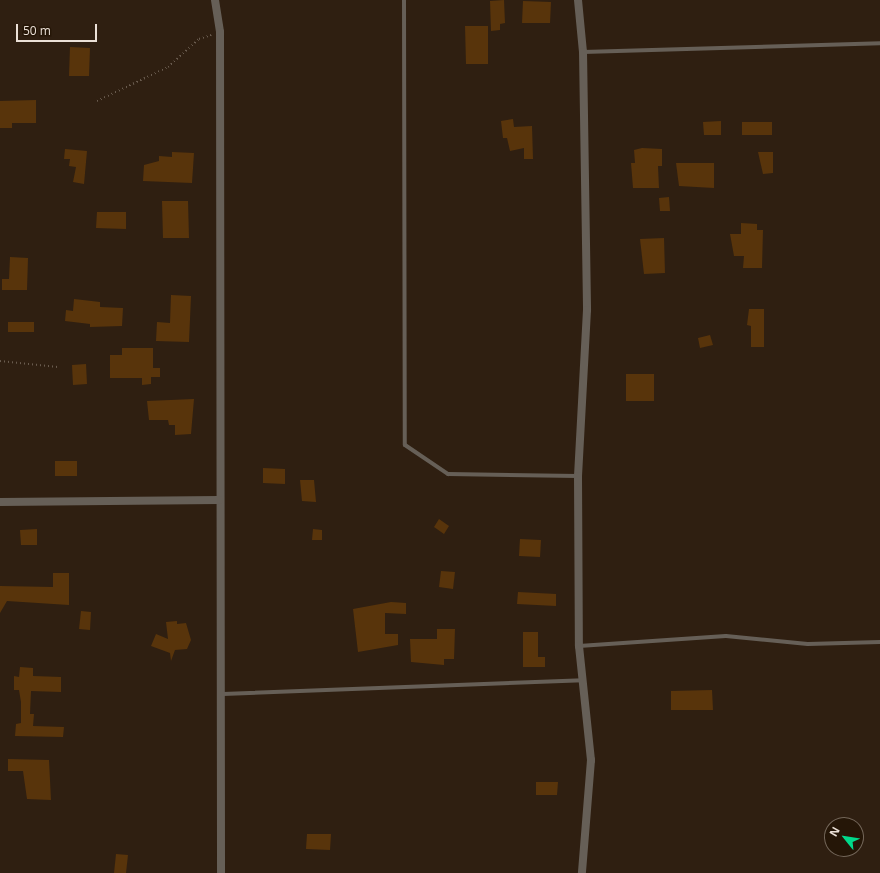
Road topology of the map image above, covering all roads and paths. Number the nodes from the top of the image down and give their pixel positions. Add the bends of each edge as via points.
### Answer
1 (215, 0) edge
2 (404, 0) edge
3 (578, 0) edge
4 (220, 32) junction
5 (880, 43) edge
6 (583, 52) junction
7 (97, 101) dead end
8 (0, 362) edge
9 (58, 367) dead end
10 (578, 476) junction
11 (219, 500) junction
12 (0, 502) edge
13 (880, 642) edge
14 (579, 646) junction
15 (584, 680) junction
16 (223, 694) junction
17 (221, 873) edge
18 (582, 873) edge

1 - 4 street
2 - 10 lane via 404,445 448,474
3 - 6 street
4 - 7 path via 199,39 168,67
4 - 11 street
5 - 6 lane
6 - 10 street via 588,310
8 - 9 path
10 - 14 street
11 - 12 street
11 - 16 street
13 - 14 lane via 808,644 726,636
14 - 15 street
15 - 16 lane
15 - 18 street via 591,760
16 - 17 street

